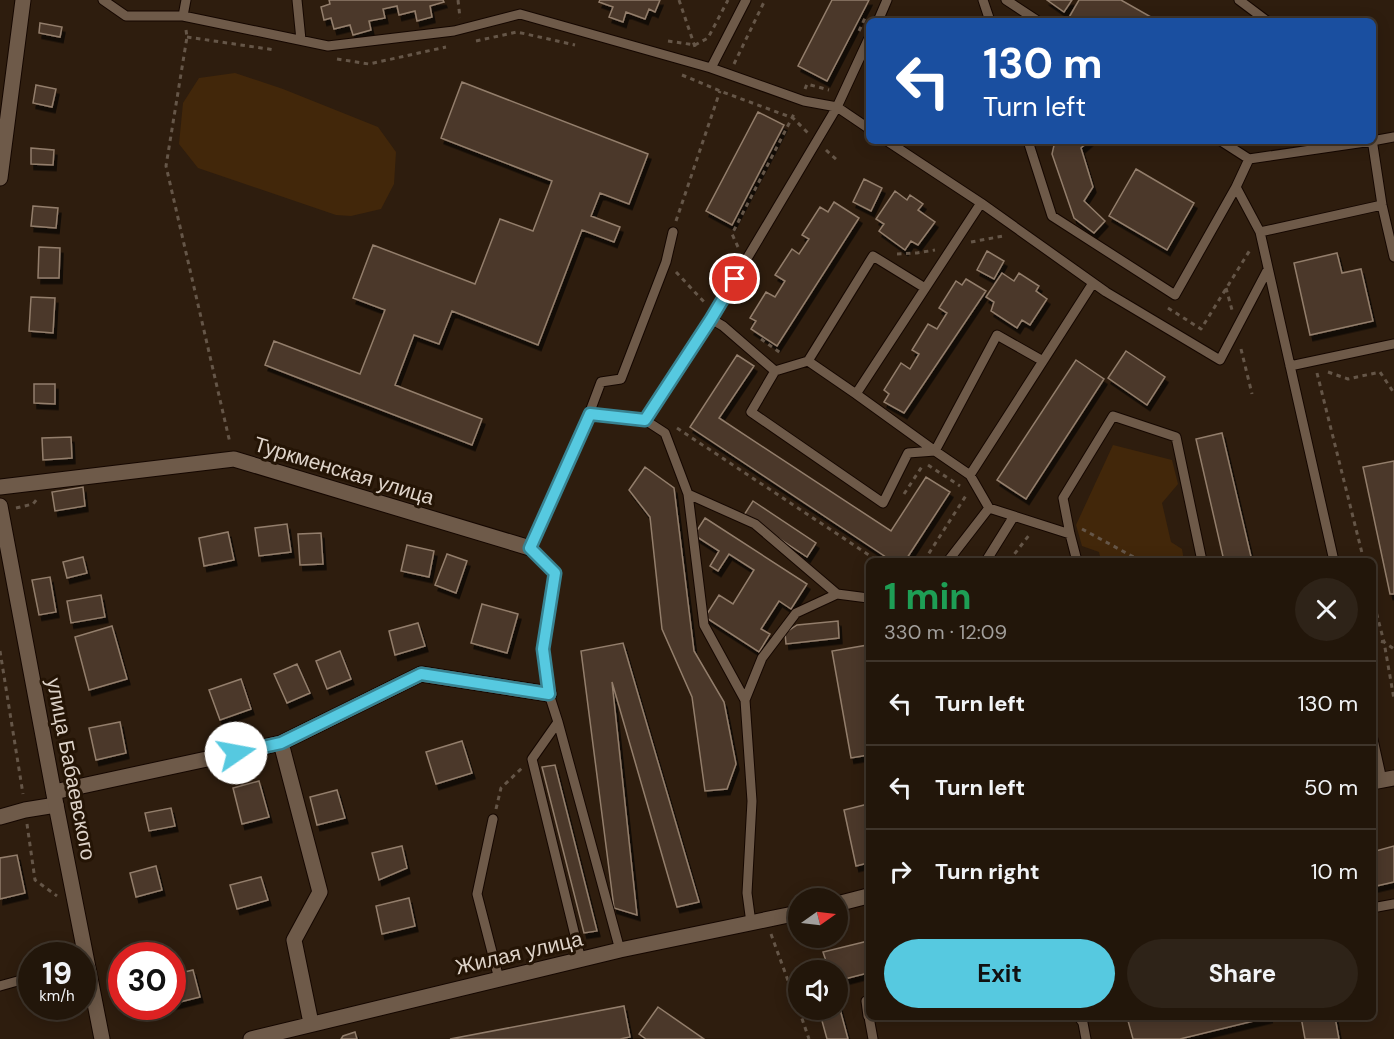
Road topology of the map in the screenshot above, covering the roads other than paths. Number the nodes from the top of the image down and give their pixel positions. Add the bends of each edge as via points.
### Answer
1 (23, 0) edge
2 (103, 0) edge
3 (186, 0) edge
4 (297, 0) edge
5 (746, 0) edge
6 (887, 0) edge
7 (983, 0) edge
8 (1006, 0) edge
9 (1239, 0) edge
10 (183, 16) junction
11 (879, 18) edge
12 (989, 18) edge
13 (1033, 18) edge
14 (1264, 18) edge
15 (301, 40) junction
16 (866, 44) edge
17 (711, 68) junction
18 (837, 107) junction
19 (866, 127) edge
20 (1394, 137) edge
21 (1376, 140) edge
22 (892, 144) edge
23 (1029, 144) edge
24 (1226, 144) edge
25 (1352, 144) edge
26 (1372, 144) edge
27 (1250, 159) junction
28 (0, 178) edge
29 (1236, 187) junction
30 (981, 203) junction
31 (1382, 205) junction
32 (673, 232) road end
33 (1260, 232) junction
34 (1394, 257) edge
35 (1268, 269) junction
36 (1093, 283) junction
37 (925, 288) junction
38 (711, 319) junction
39 (1394, 344) edge
40 (808, 361) junction
41 (1043, 361) junction
42 (1290, 366) junction
43 (776, 371) junction
44 (856, 394) junction
45 (590, 414) junction
46 (645, 420) junction
47 (935, 451) junction
48 (970, 475) junction
49 (0, 487) edge
50 (688, 494) junction
51 (0, 506) edge
52 (989, 508) junction
53 (1014, 516) junction
54 (1070, 534) junction
55 (530, 548) junction
56 (950, 558) edge
57 (988, 558) edge
58 (1076, 558) edge
59 (1201, 558) edge
60 (1333, 558) edge
61 (837, 594) junction
62 (866, 598) edge
63 (549, 694) junction
64 (745, 700) junction
65 (558, 722) junction
66 (281, 743) junction
67 (1376, 751) edge
68 (1383, 780) edge
69 (55, 799) junction
70 (0, 817) edge
71 (493, 819) road end
72 (866, 897) edge
73 (848, 901) edge
74 (1394, 904) edge
75 (1376, 907) edge
76 (788, 915) edge
77 (758, 922) junction
78 (81, 942) edge
79 (620, 950) junction
80 (581, 960) junction
81 (499, 979) junction
82 (18, 981) edge
83 (0, 986) edge
84 (96, 1013) edge
85 (870, 1020) edge
86 (1083, 1020) edge
87 (311, 1023) junction
88 (102, 1039) edge
89 (251, 1039) edge
90 (873, 1039) edge
91 (1086, 1039) edge

1 - 28 street
2 - 10 lane via 126,16
3 - 10 lane
4 - 15 lane
5 - 17 lane
6 - 11 lane
7 - 12 lane
8 - 13 lane
9 - 14 lane
10 - 15 lane
15 - 17 lane via 327,46 454,31 520,14
16 - 18 lane
17 - 18 lane via 800,100
18 - 19 lane
18 - 38 lane
20 - 21 lane
22 - 30 lane
23 - 29 lane via 1052,216 1175,295
24 - 27 lane
25 - 27 lane
26 - 31 lane
27 - 29 lane
29 - 33 lane
30 - 36 lane
30 - 37 lane
31 - 33 lane
31 - 34 lane
32 - 45 lane via 666,262 621,379 601,382
33 - 35 lane
35 - 36 lane via 1220,360
35 - 42 lane
36 - 41 lane
37 - 40 lane via 873,256
37 - 44 lane
38 - 43 lane
38 - 46 lane
39 - 42 lane
40 - 43 lane
40 - 44 lane
41 - 47 lane via 997,335
41 - 48 lane
42 - 60 lane
43 - 47 lane via 751,412 883,502 908,453
44 - 47 lane
45 - 46 lane
45 - 55 lane
46 - 50 lane via 665,433
47 - 48 lane
48 - 52 lane
49 - 55 street, Туркменская улица via 234,459
50 - 61 lane via 755,524
50 - 64 lane via 704,625
51 - 69 street, улица Бабаевского
52 - 53 lane
52 - 56 lane
53 - 54 lane
53 - 57 lane
54 - 58 lane
54 - 59 lane via 1063,498 1113,416 1176,437
55 - 63 lane via 555,573 543,649
61 - 62 lane
61 - 64 lane via 796,613 762,658
63 - 65 lane
63 - 66 street via 421,674
64 - 77 lane via 752,801 747,893
65 - 79 lane
65 - 80 lane via 532,759
66 - 69 street
66 - 87 street via 320,892 294,940
67 - 68 lane
69 - 70 street
69 - 78 street, улица Бабаевского
71 - 81 lane via 477,894
72 - 73 street
74 - 75 lane
76 - 77 street, Жилая улица
77 - 79 street, Жилая улица
79 - 80 street, Жилая улица
80 - 81 street, Жилая улица
81 - 87 street, Жилая улица
82 - 83 lane
84 - 88 street, улица Бабаевского
85 - 90 lane
86 - 91 lane
87 - 89 street, Жилая улица

